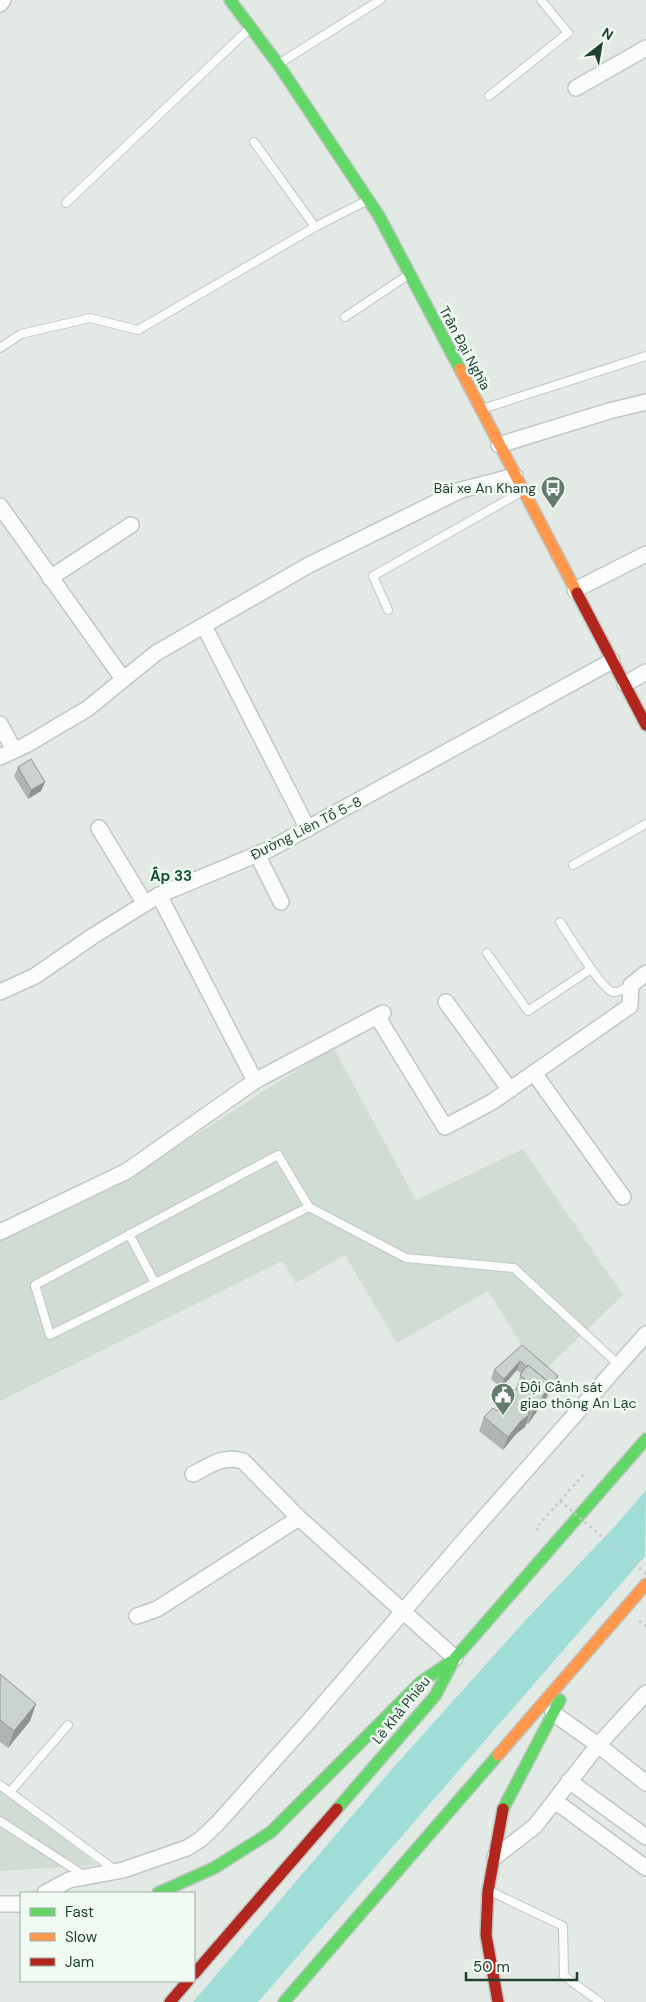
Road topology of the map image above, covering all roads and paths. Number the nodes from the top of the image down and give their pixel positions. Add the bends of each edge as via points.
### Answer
1 (4, 0) edge
2 (380, 0) edge
3 (541, 0) edge
4 (234, 1) edge
5 (0, 4) edge
6 (250, 27) junction
7 (646, 48) edge
8 (278, 64) junction
9 (576, 88) dead end
10 (489, 96) dead end
11 (254, 142) dead end
12 (368, 200) junction
13 (66, 204) dead end
14 (315, 227) junction
15 (409, 274) junction
16 (345, 317) dead end
17 (0, 348) edge
18 (646, 356) edge
19 (646, 402) edge
20 (480, 409) junction
21 (499, 445) junction
22 (514, 476) junction
23 (523, 491) junction
24 (0, 506) edge
25 (131, 525) dead end
26 (646, 554) edge
27 (50, 578) junction
28 (575, 590) junction
29 (388, 610) dead end
30 (204, 626) junction
31 (612, 661) junction
32 (646, 672) edge
33 (123, 679) junction
34 (624, 684) junction
35 (0, 724) edge
36 (646, 725) edge
37 (14, 750) junction
38 (0, 757) edge
39 (646, 824) edge
40 (99, 828) dead end
41 (308, 829) junction
42 (257, 854) junction
43 (573, 866) dead end
44 (160, 896) junction
45 (281, 902) dead end
46 (145, 904) junction
47 (560, 922) dead end
48 (486, 952) dead end
49 (591, 969) junction
50 (646, 973) edge
51 (632, 984) junction
52 (0, 992) edge
53 (446, 1002) dead end
54 (534, 1073) junction
55 (254, 1081) junction
56 (510, 1090) junction
57 (623, 1197) dead end
58 (309, 1207) junction
59 (0, 1232) edge
60 (129, 1234) junction
61 (155, 1283) junction
62 (643, 1343) edge
63 (618, 1365) junction
64 (646, 1439) edge
65 (193, 1474) dead end
66 (560, 1501) dead end
67 (299, 1518) junction
68 (646, 1574) edge
69 (646, 1584) edge
70 (403, 1611) junction
71 (137, 1616) dead end
72 (588, 1650) junction
73 (455, 1658) junction
74 (646, 1693) edge
75 (553, 1713) junction
76 (68, 1725) dead end
77 (598, 1745) junction
78 (569, 1781) junction
79 (646, 1783) edge
80 (0, 1785) edge
81 (10, 1792) junction
82 (556, 1801) junction
83 (0, 1821) edge
84 (646, 1837) edge
85 (494, 1857) junction
86 (646, 1868) edge
87 (116, 1871) junction
88 (85, 1876) junction
89 (488, 1890) junction
90 (47, 1892) edge
91 (160, 1892) edge
92 (0, 1904) edge
93 (20, 1904) edge
94 (195, 1973) edge
95 (187, 1982) edge
96 (163, 1999) edge
97 (284, 2002) edge
98 (498, 2002) edge
99 (600, 2002) edge

1 - 5 street
2 - 8 lane
3 - 10 lane via 568,33
4 - 6 main road, Trần Đại Nghĩa
6 - 8 main road, Trần Đại Nghĩa
6 - 13 lane
7 - 9 street
8 - 12 main road, Trần Đại Nghĩa
11 - 14 lane
12 - 14 lane
12 - 15 main road, Trần Đại Nghĩa
14 - 17 lane via 138,330 90,318 21,334
15 - 16 lane
15 - 20 main road, Trần Đại Nghĩa
18 - 20 lane
19 - 21 street
20 - 21 main road, Trần Đại Nghĩa
21 - 22 main road, Trần Đại Nghĩa
22 - 23 main road, Trần Đại Nghĩa
22 - 30 street via 461,490 307,566
23 - 28 main road, Trần Đại Nghĩa
23 - 29 lane via 373,576
24 - 27 street
25 - 27 street
26 - 28 street
27 - 33 street
28 - 31 main road, Trần Đại Nghĩa
30 - 33 street via 156,653
30 - 41 street
31 - 34 main road, Trần Đại Nghĩa
31 - 41 street, Đường Liên Tổ 5-8
32 - 34 street
33 - 37 street via 87,709
34 - 36 main road, Trần Đại Nghĩa
35 - 37 street
37 - 38 street
39 - 43 lane
40 - 46 street
41 - 42 street, Đường Liên Tổ 5-8
42 - 44 street, Đường Liên Tổ 5-8
42 - 45 street
44 - 46 street, Đường Liên Tổ 5-8
44 - 55 street
46 - 52 street, Đường Liên Tổ 5-8 via 35,976
47 - 49 lane
48 - 49 lane via 528,1012
49 - 51 lane via 611,992 619,992
50 - 51 street
51 - 54 street via 630,1006
53 - 56 street
54 - 56 street
54 - 57 street
55 - 56 street via 380,1015 445,1127
55 - 59 street via 127,1171
58 - 60 lane via 278,1155
58 - 61 lane
58 - 63 lane via 406,1258 514,1268
60 - 61 lane
60 - 61 lane via 35,1285 50,1335
62 - 63 street
63 - 70 street
64 - 73 main road, Lê Khả Phiêu
65 - 67 street via 224,1459 243,1461
66 - 68 path, bridge
67 - 70 street
67 - 71 street via 157,1609
69 - 72 main road
70 - 73 street
70 - 87 street via 242,1799 201,1839 187,1848
72 - 75 main road
72 - 97 main road
73 - 91 main road via 421,1682 271,1832 214,1868
73 - 94 main road, Lê Khả Phiêu via 435,1696
74 - 77 street
75 - 77 street
75 - 85 main road via 504,1806
76 - 81 lane
77 - 78 street
77 - 79 street
78 - 82 street
78 - 84 street
80 - 81 lane
81 - 87 lane
82 - 85 street via 535,1826
82 - 86 street
83 - 88 lane
85 - 89 main road
87 - 88 street
88 - 90 street
89 - 98 main road via 486,1935
89 - 99 lane via 563,1926 564,1976
92 - 93 street
95 - 96 main road

